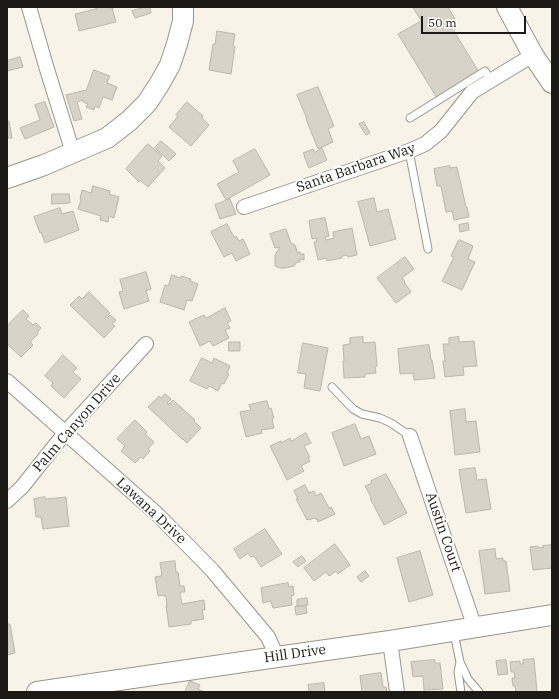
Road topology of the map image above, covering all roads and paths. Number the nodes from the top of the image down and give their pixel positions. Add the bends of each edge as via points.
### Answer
1 (29, 7) edge
2 (183, 7) edge
3 (507, 7) edge
4 (534, 55) junction
5 (491, 81) junction
6 (552, 83) edge
7 (410, 118) dead end
8 (409, 151) junction
9 (73, 153) junction
10 (7, 178) edge
11 (244, 207) dead end
12 (428, 249) dead end
13 (146, 344) dead end
14 (7, 381) edge
15 (332, 387) dead end
16 (65, 433) junction
17 (410, 436) joint
18 (7, 501) edge
19 (552, 615) edge
20 (475, 628) junction
21 (453, 632) junction
22 (390, 641) junction
23 (277, 657) junction
24 (460, 662) junction
25 (38, 692) edge
26 (397, 692) edge
27 (461, 692) edge
28 (479, 692) edge

1 - 9 street
2 - 9 street via 178,44 170,65 146,103 129,121 106,138
3 - 4 street
4 - 5 street, Santa Barbara Way
4 - 6 street
5 - 7 lane via 485,71
5 - 8 street, Santa Barbara Way via 472,92 441,131 425,144
8 - 11 street, Santa Barbara Way
8 - 12 lane
9 - 10 street
13 - 16 street, Palm Canyon Drive
14 - 16 street, Lawana Drive
15 - 17 lane via 353,409 391,423
16 - 18 street, Palm Canyon Drive via 22,487
16 - 23 street, Lawana Drive via 158,515 212,570 268,637
17 - 20 street, Austin Court
19 - 20 street, Hill Drive
20 - 21 street, Hill Drive
21 - 22 street, Hill Drive
21 - 24 lane
22 - 23 street, Hill Drive
22 - 26 street
23 - 25 street, Hill Drive
24 - 27 lane via 458,672
24 - 28 lane via 468,679

